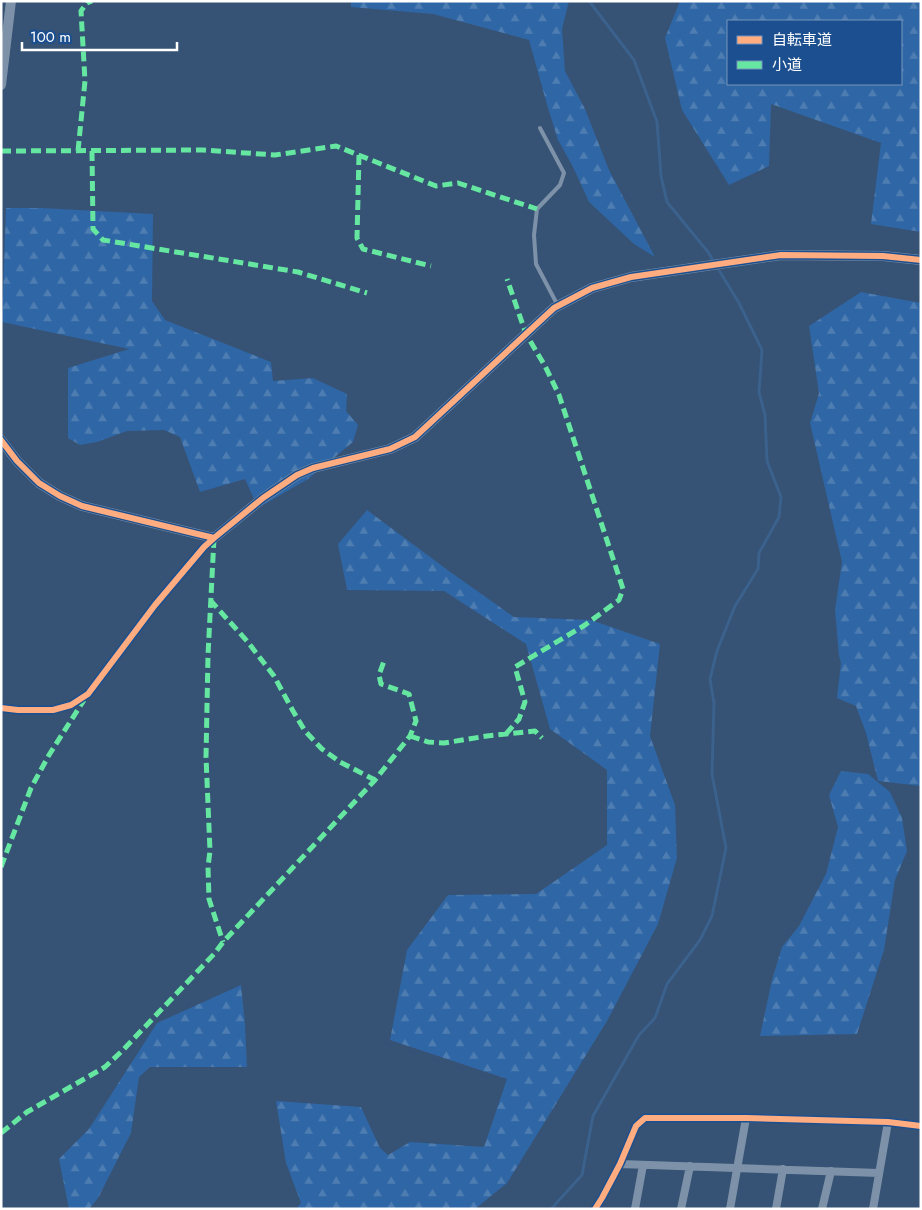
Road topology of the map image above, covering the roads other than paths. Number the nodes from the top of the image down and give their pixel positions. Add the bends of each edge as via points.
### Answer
1 (11, 1) edge
2 (1, 85) edge
3 (540, 128) dead end
4 (921, 260) edge
5 (558, 306) junction
6 (1, 440) edge
7 (214, 538) junction
8 (1, 708) edge
9 (746, 1118) junction
10 (888, 1122) junction
11 (921, 1126) edge
12 (620, 1164) junction
13 (642, 1165) junction
14 (690, 1166) junction
15 (738, 1168) junction
16 (783, 1169) junction
17 (830, 1171) junction
18 (879, 1173) junction
19 (595, 1209) edge
20 (635, 1209) edge
21 (681, 1209) edge
22 (730, 1209) edge
23 (776, 1209) edge
24 (822, 1209) edge
25 (873, 1209) edge

1 - 2 street
3 - 5 lane via 564,173 560,185 537,208 534,235 536,264
4 - 5 street via 883,256 782,255 631,277 592,288
5 - 7 street via 415,437 390,449 297,475
6 - 7 street via 17,462 38,482 67,500 91,509
7 - 8 street via 156,605 88,694 71,705 53,710
9 - 10 street
9 - 12 street via 645,1118 636,1126
9 - 15 street
10 - 11 street
10 - 18 street
12 - 13 street
12 - 19 street
13 - 14 street
13 - 20 street
14 - 15 street
14 - 21 street
15 - 16 street
15 - 22 street
16 - 17 street
16 - 23 street
17 - 18 street
17 - 24 street
18 - 25 street

